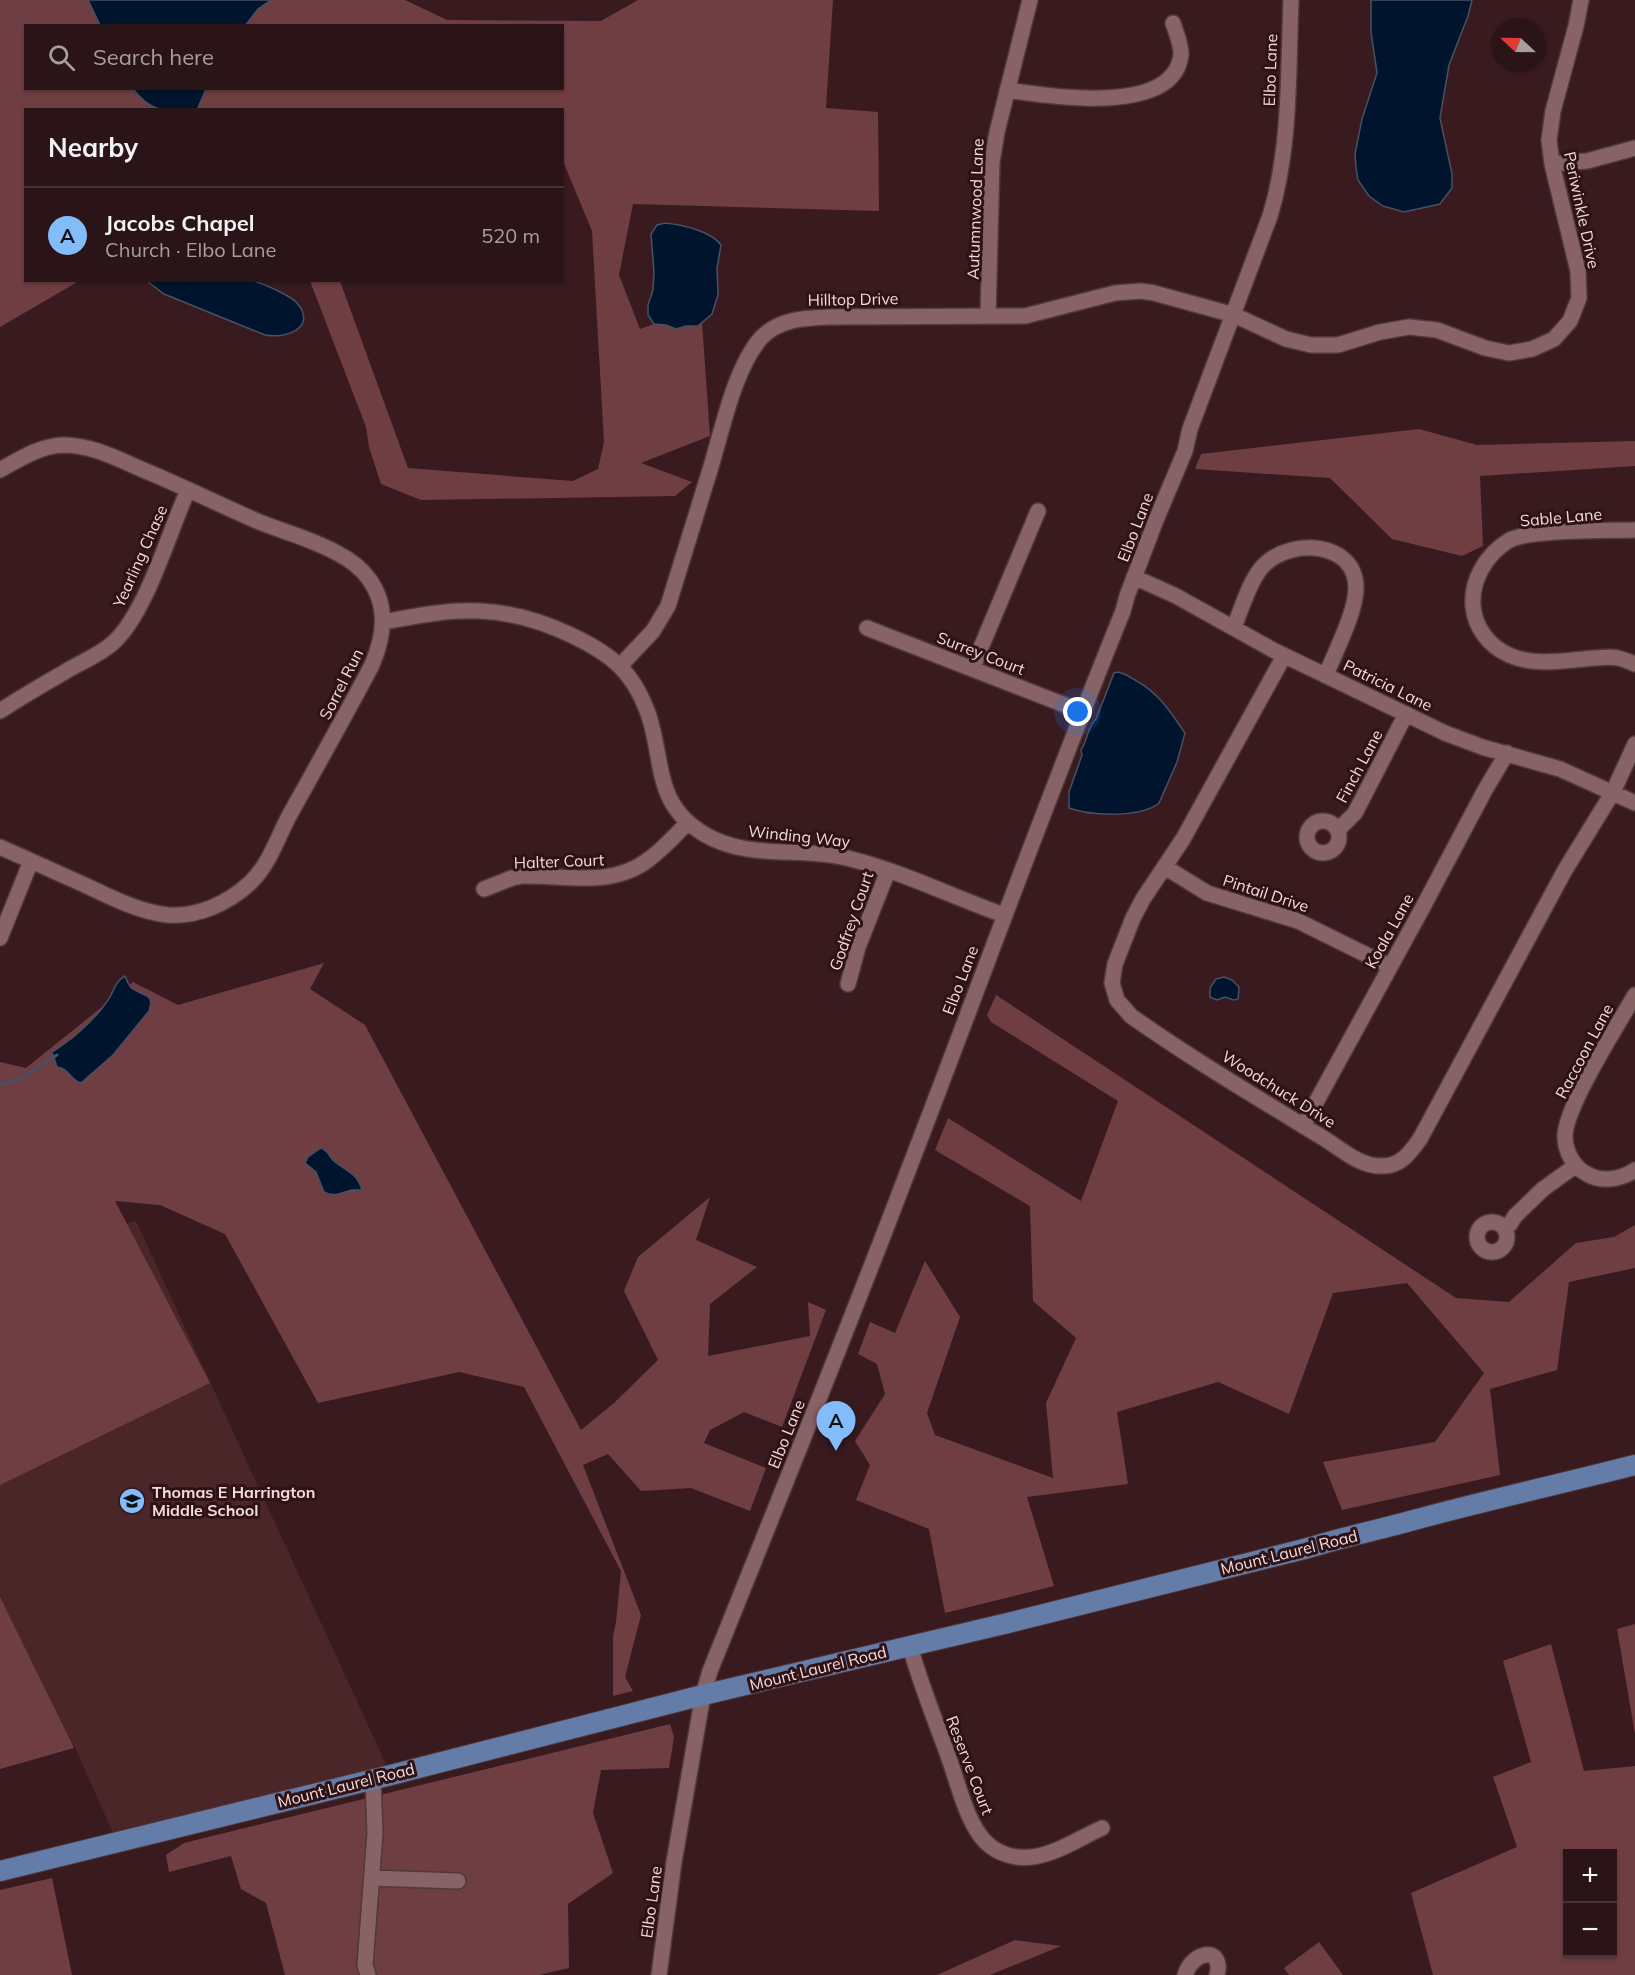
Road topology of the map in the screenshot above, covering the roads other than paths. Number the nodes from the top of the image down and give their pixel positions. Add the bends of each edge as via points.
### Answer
1 (1030, 0) edge
2 (1291, 0) edge
3 (1581, 0) edge
4 (1173, 23) dead end
5 (1007, 90) junction
6 (1635, 148) edge
7 (1552, 164) junction
8 (1234, 315) junction
9 (988, 316) junction
10 (0, 470) edge
11 (188, 490) junction
12 (1038, 511) dead end
13 (1635, 530) edge
14 (1134, 577) junction
15 (384, 622) junction
16 (1234, 627) junction
17 (867, 628) dead end
18 (1284, 656) junction
19 (1635, 664) edge
20 (620, 666) junction
21 (972, 669) junction
22 (1326, 675) junction
23 (0, 711) edge
24 (1083, 712) junction
25 (1406, 714) junction
26 (1635, 744) edge
27 (1507, 753) junction
28 (1613, 792) junction
29 (1635, 803) edge
30 (688, 822) junction
31 (1338, 830) dead end
32 (0, 847) edge
33 (31, 861) junction
34 (1165, 867) junction
35 (888, 871) junction
36 (484, 889) dead end
37 (1004, 915) junction
38 (0, 938) edge
39 (1389, 966) junction
40 (848, 984) dead end
41 (1635, 995) edge
42 (1303, 1126) junction
43 (1575, 1166) junction
44 (1635, 1170) edge
45 (1504, 1228) dead end
46 (1635, 1465) edge
47 (910, 1646) junction
48 (703, 1695) junction
49 (373, 1779) junction
50 (1102, 1828) dead end
51 (0, 1871) edge
52 (372, 1878) junction
53 (458, 1881) dead end
54 (369, 1975) edge
55 (659, 1975) edge
56 (1185, 1975) edge
57 (1217, 1975) edge

1 - 5 street, Autumnwood Lane
2 - 8 street, Elbo Lane via 1287,120 1277,193
3 - 7 street, Periwinkle Drive via 1551,125
4 - 5 street via 1180,48 1178,63 1167,80 1148,91 1103,98
5 - 9 street, Autumnwood Lane via 993,162
6 - 7 street via 1587,161
7 - 8 street, Periwinkle Drive via 1572,241 1579,298 1570,321 1544,345 1520,352 1496,351 1437,330 1409,327 1338,345 1311,345 1286,339
8 - 9 street, Hilltop Drive via 1154,293 1128,291 1025,316
8 - 14 street, Elbo Lane
9 - 20 street, Hilltop Drive via 800,319 773,328 762,338 745,362 733,394 668,606 652,631
10 - 11 street, Sorrel Run via 46,447 76,446 105,453
11 - 15 street, Sorrel Run via 348,560 369,579 381,602
11 - 23 street, Yearling Chase via 146,592 123,633 96,655
12 - 21 street
13 - 19 street, Sable Lane via 1530,535 1508,541 1479,571 1472,601 1476,621 1486,638 1512,656 1533,661 1618,658
14 - 16 street, Patricia Lane
14 - 24 street, Elbo Lane
15 - 20 street, Winding Way via 456,611 513,614 577,638 611,656
15 - 33 street, Sorrel Run via 382,641 372,665 267,861 251,882 231,898 194,913 155,913
16 - 18 street, Patricia Lane
16 - 22 street via 1258,572 1270,560 1306,548 1338,553 1353,569 1355,600
17 - 21 street, Surrey Court
18 - 22 street, Patricia Lane
18 - 34 street, Woodchuck Drive
20 - 30 street, Winding Way via 645,707 667,793
21 - 24 street, Surrey Court
22 - 25 street, Patricia Lane
24 - 37 street, Elbo Lane
25 - 27 street, Patricia Lane via 1457,738
25 - 31 street, Finch Lane via 1355,813
26 - 28 street
27 - 28 street, Patricia Lane via 1560,769
27 - 39 street, Koala Lane
28 - 29 street, Patricia Lane
28 - 42 street, Woodchuck Drive via 1565,870 1426,1130 1407,1156 1390,1166 1369,1164
30 - 35 street, Winding Way via 714,840 741,849 834,855
30 - 36 street, Halter Court via 649,860 620,875 588,879 522,876
32 - 33 street, Sorrel Run
33 - 38 street
34 - 39 street, Pintail Drive via 1207,893 1298,921
34 - 42 street, Woodchuck Drive via 1138,908 1118,955 1112,983 1117,1000 1131,1016
35 - 37 street, Winding Way
35 - 40 street, Godfrey Court
37 - 48 street, Elbo Lane
39 - 42 street, Koala Lane
41 - 43 street, Raccoon Lane via 1570,1115 1565,1135
43 - 44 street via 1600,1179 1620,1177
43 - 45 street via 1543,1189
46 - 47 main road, Mount Laurel Road
47 - 48 main road, Mount Laurel Road
47 - 50 street, Reserve Court via 939,1736 974,1825 984,1840 1008,1855 1031,1857
48 - 49 main road, Mount Laurel Road
48 - 55 street, Elbo Lane
49 - 51 main road, Mount Laurel Road
49 - 52 street
52 - 53 street
52 - 54 street via 365,1965
56 - 57 street via 1192,1961 1204,1955 1216,1959

